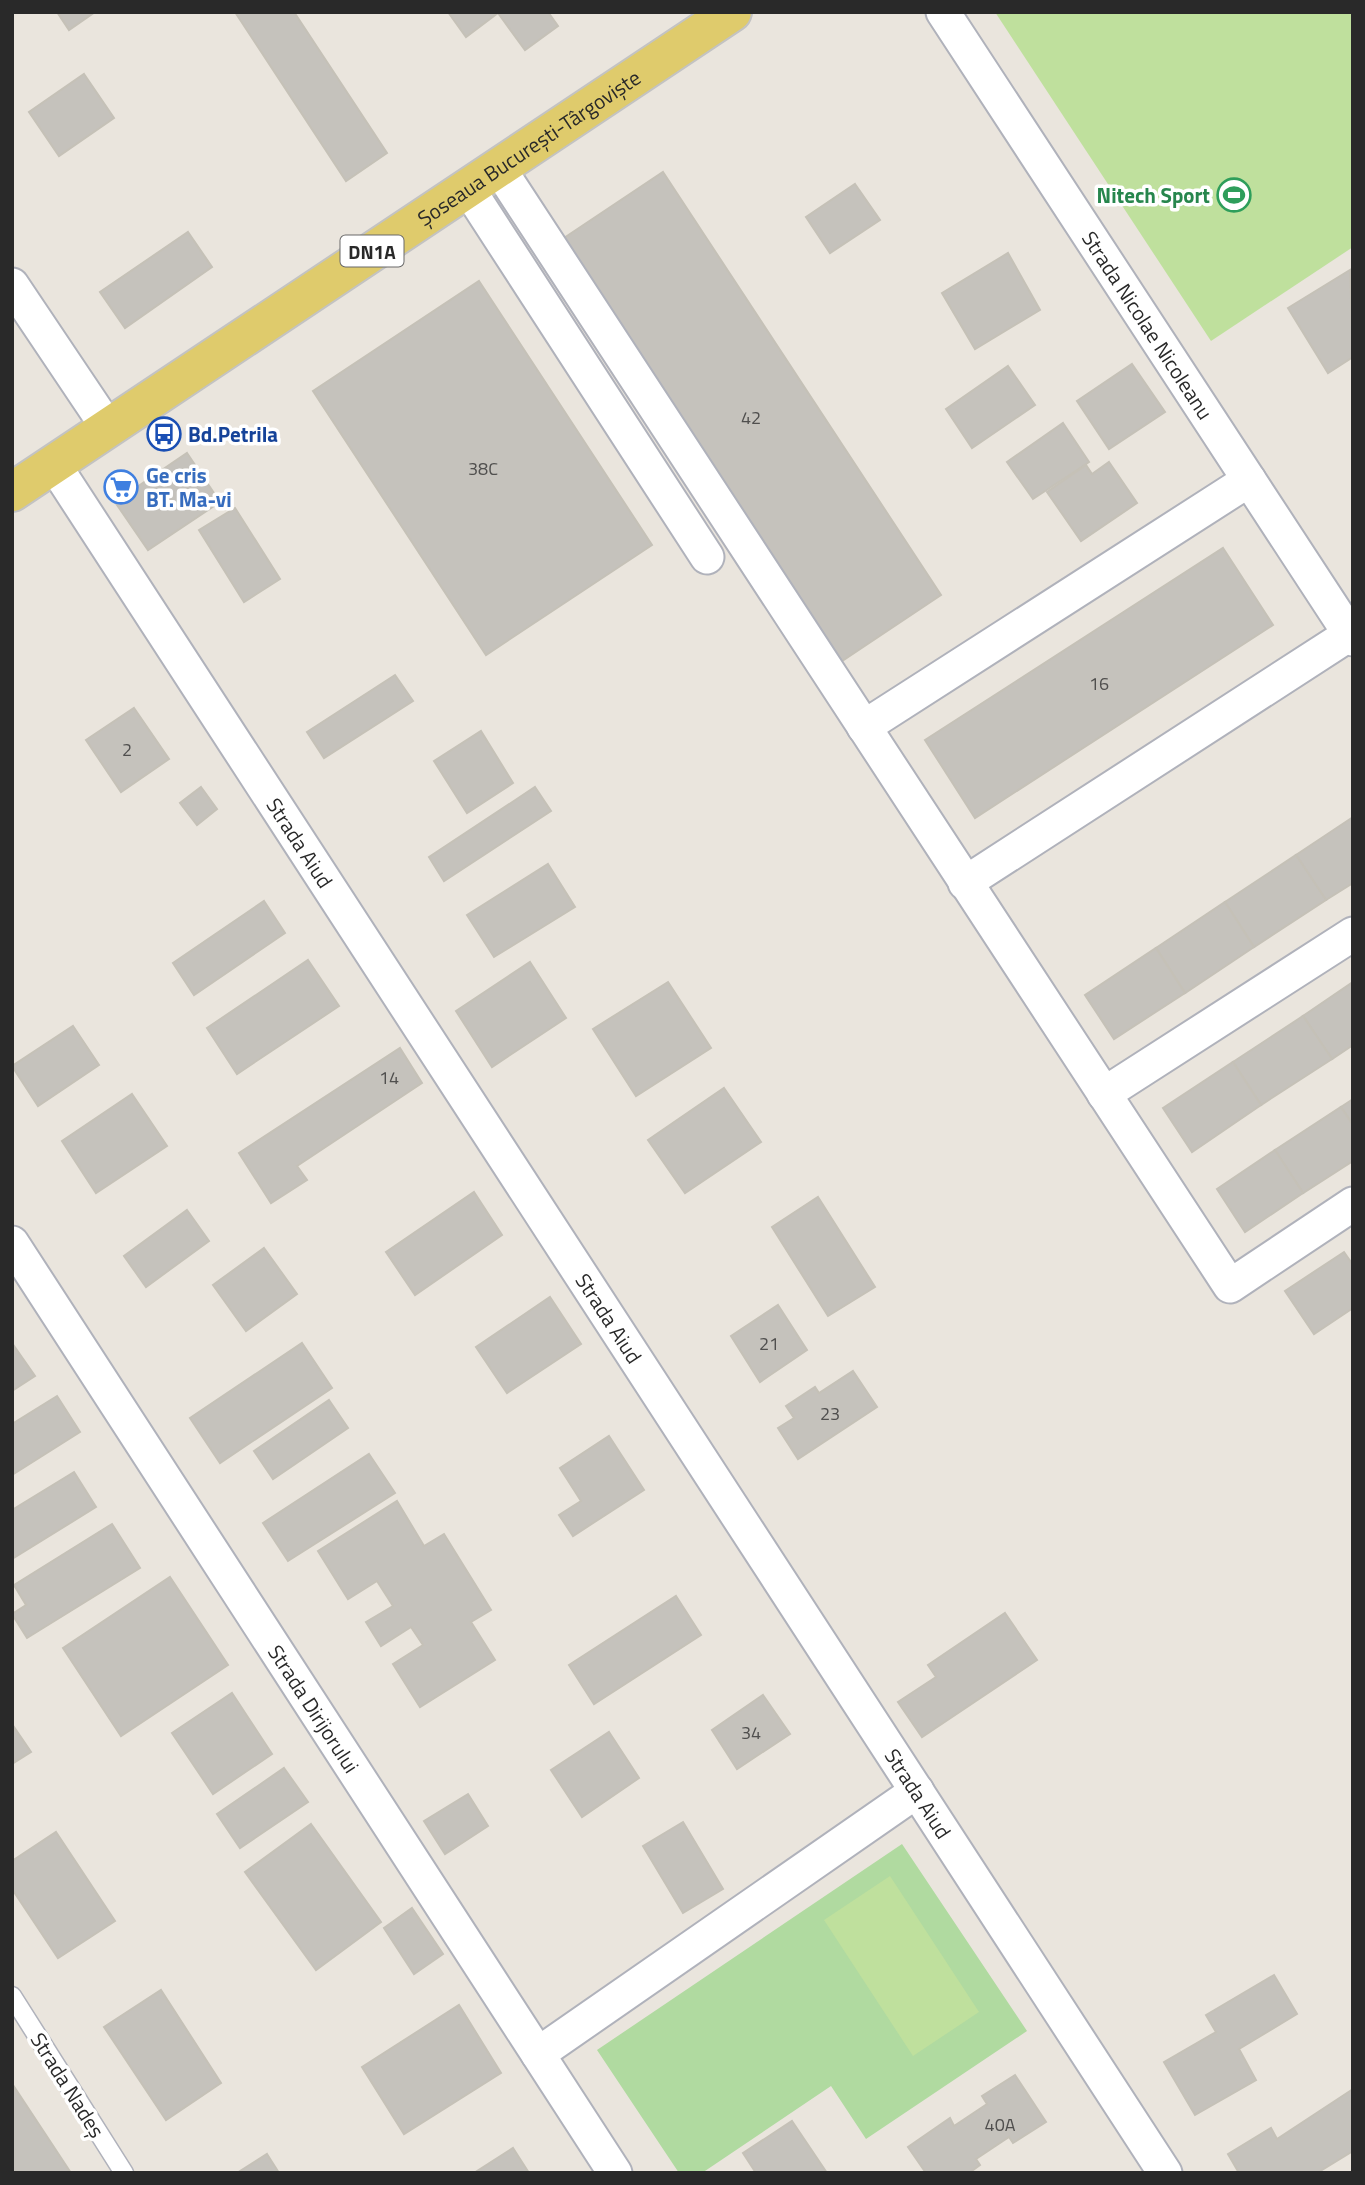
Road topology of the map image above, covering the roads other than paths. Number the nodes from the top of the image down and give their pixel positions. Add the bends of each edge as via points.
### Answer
1 (732, 12) edge
2 (943, 12) edge
3 (483, 177) junction
4 (12, 285) edge
5 (108, 428) junction
6 (54, 463) junction
7 (1248, 480) junction
8 (12, 492) edge
9 (707, 557) dead end
10 (1351, 636) edge
11 (864, 727) junction
12 (965, 883) junction
13 (1353, 934) edge
14 (1104, 1094) junction
15 (1353, 1204) edge
16 (12, 1243) edge
17 (917, 1791) junction
18 (12, 1996) edge
19 (538, 2054) junction
20 (124, 2173) edge
21 (615, 2173) edge
22 (1165, 2173) edge

1 - 3 main road, Șoseaua București-Târgoviște / DN1A
2 - 7 street, Strada Nicolae Nicoleanu
3 - 5 main road, Șoseaua București-Târgoviște / DN1A
3 - 9 street
3 - 11 street
4 - 5 street
5 - 6 main road, Șoseaua București-Târgoviște / DN1A
6 - 8 main road, Șoseaua București-Târgoviște / DN1A
6 - 17 street, Strada Aiud
7 - 10 street, Strada Nicolae Nicoleanu
7 - 11 street
10 - 12 street
11 - 12 street
12 - 14 street
13 - 14 street
14 - 15 street via 1230,1286
16 - 19 street, Strada Dirijorului
17 - 19 street
17 - 22 street, Strada Aiud
18 - 20 lane, Strada Nadeș
19 - 21 street, Strada Dirijorului

